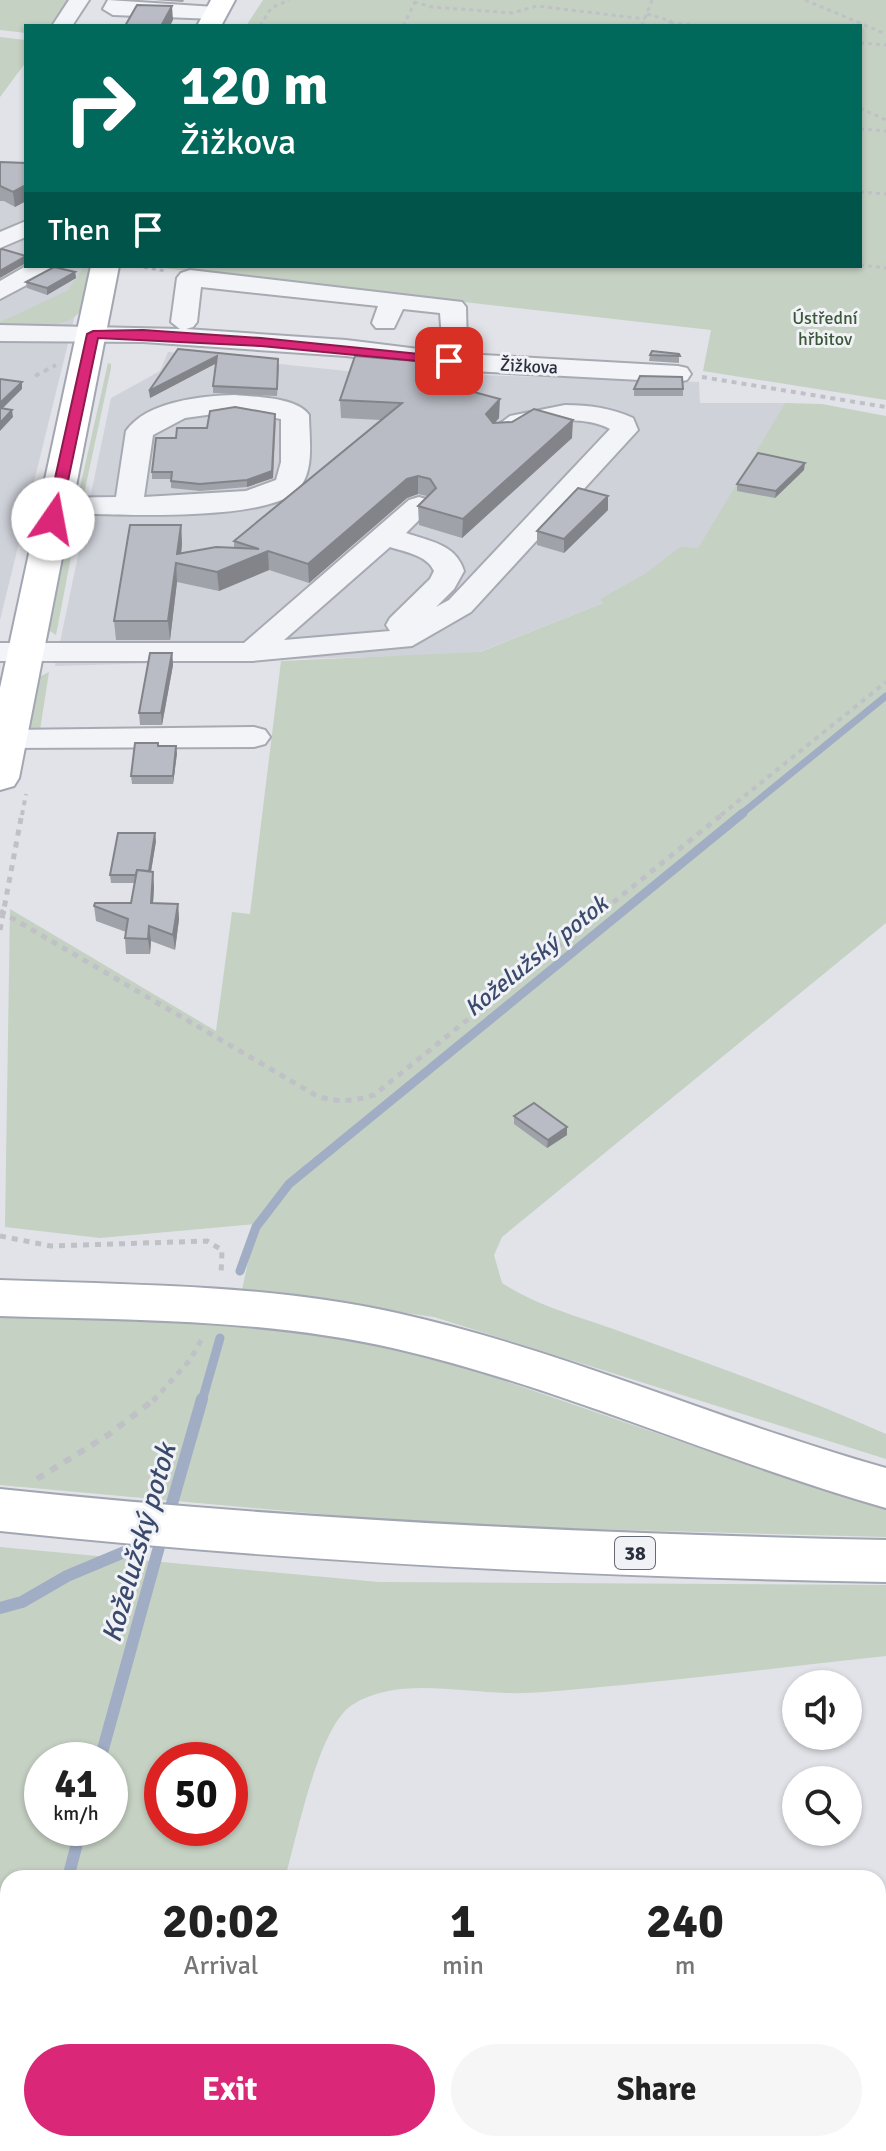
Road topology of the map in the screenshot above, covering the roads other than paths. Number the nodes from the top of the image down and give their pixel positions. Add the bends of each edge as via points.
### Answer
1 (79, 0) edge
2 (90, 0) edge
3 (111, 12) edge
4 (216, 13) edge
5 (63, 24) edge
6 (75, 24) edge
7 (40, 268) edge
8 (105, 268) edge
9 (295, 289) junction
10 (0, 291) edge
11 (346, 295) junction
12 (393, 300) junction
13 (184, 322) dead end
14 (291, 332) dead end
15 (0, 333) edge
16 (93, 334) junction
17 (345, 334) dead end
18 (454, 349) dead end
19 (375, 352) junction
20 (678, 374) edge
21 (503, 432) edge
22 (56, 504) junction
23 (129, 504) junction
24 (419, 506) edge
25 (386, 536) junction
26 (378, 643) junction
27 (252, 652) junction
28 (12, 653) edge
29 (254, 737) dead end
30 (8, 740) junction
31 (0, 778) edge
32 (14, 1296) edge
33 (886, 1488) edge
34 (17, 1495) edge
35 (886, 1561) edge

1 - 5 street
2 - 6 street
3 - 4 street
7 - 10 street
8 - 16 main road
9 - 11 street
9 - 13 street via 239,309 190,278
9 - 14 street
11 - 12 street
11 - 17 street
12 - 18 street via 453,307
12 - 19 street
15 - 16 street, Žižkova
16 - 19 street, Žižkova
16 - 22 main road
19 - 20 street, Žižkova
21 - 26 street via 523,418 548,414 605,417 623,424 624,430 460,606 401,639
22 - 23 street
22 - 28 main road
23 - 23 street via 238,503 283,490 293,477 295,415 248,405 188,406 159,416 140,431
24 - 25 street
25 - 26 street via 432,551 446,561 449,571 443,583
25 - 27 street
26 - 27 street
27 - 28 street
28 - 30 main road
29 - 30 street
30 - 31 main road
32 - 33 main road via 280,1312 397,1331
34 - 35 main road, 38 via 203,1530 585,1552

